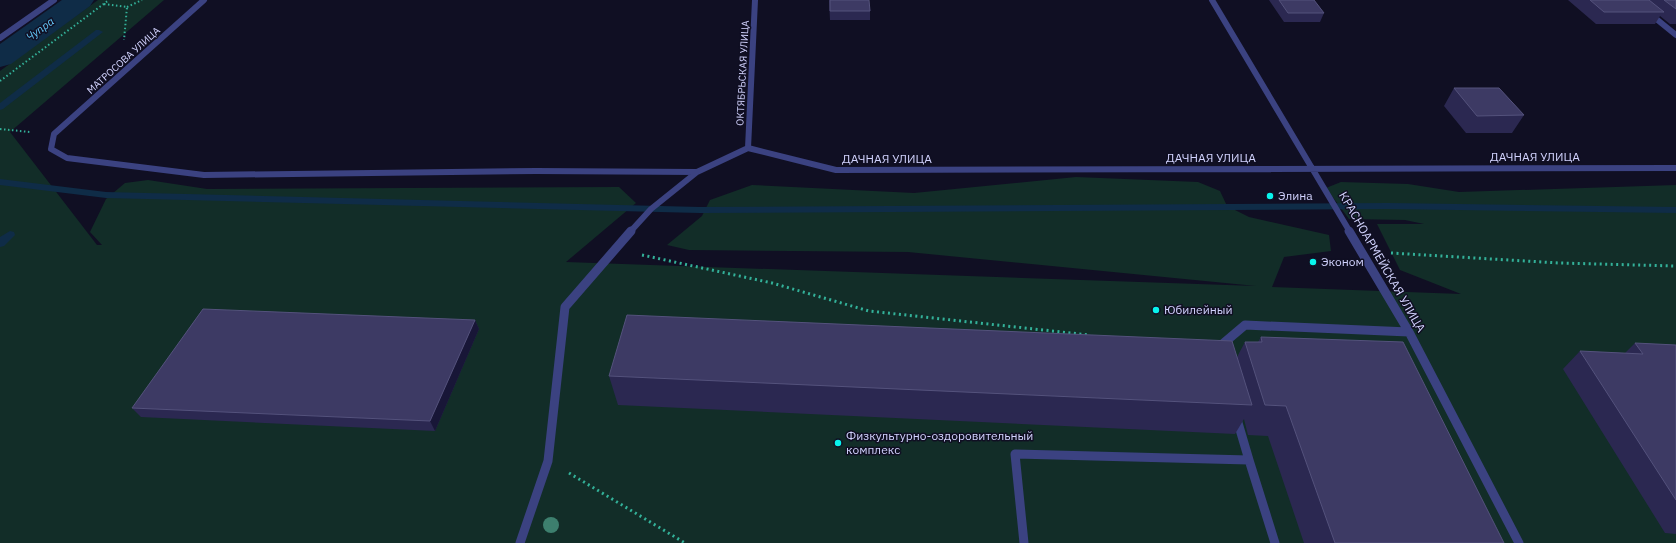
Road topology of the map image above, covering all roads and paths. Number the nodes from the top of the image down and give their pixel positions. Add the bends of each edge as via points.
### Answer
1 (54, 0) edge
2 (109, 0) edge
3 (142, 0) edge
4 (204, 0) edge
5 (755, 0) edge
6 (1212, 0) edge
7 (1634, 0) edge
8 (104, 4) junction
9 (127, 7) junction
10 (1676, 35) edge
11 (0, 38) edge
12 (121, 74) junction
13 (0, 81) edge
14 (0, 130) edge
15 (54, 134) junction
16 (748, 148) junction
17 (1676, 168) edge
18 (1313, 169) junction
19 (697, 172) junction
20 (614, 249) junction
21 (1362, 251) junction
22 (1676, 266) edge
23 (1409, 332) junction
24 (1090, 335) edge
25 (1219, 356) edge
26 (1234, 408) edge
27 (1249, 460) junction
28 (548, 461) junction
29 (520, 543) edge
30 (685, 543) edge
31 (1024, 543) edge
32 (1275, 543) edge
33 (1519, 543) edge

1 - 11 street
2 - 8 path
3 - 9 path
4 - 12 street, МАТРОСОВА УЛИЦА
5 - 16 street, ОКТЯБРЬСКАЯ УЛИЦА
6 - 18 street, КРАСНОАРМЕЙСКАЯ УЛИЦА
7 - 10 street
8 - 9 path
8 - 13 path
9 - 12 path
12 - 15 street, МАТРОСОВА УЛИЦА
14 - 15 path
15 - 19 street via 51,149 67,158 204,175
16 - 18 street, ДАЧНАЯ УЛИЦА via 836,170
16 - 19 street
17 - 18 street, ДАЧНАЯ УЛИЦА
18 - 21 street, КРАСНОАРМЕЙСКАЯ УЛИЦА
19 - 20 street via 652,208
20 - 24 path via 772,283 869,311
20 - 28 street via 565,307
21 - 22 path via 1559,263
21 - 23 street, КРАСНОАРМЕЙСКАЯ УЛИЦА
23 - 25 street via 1245,326 1217,349
23 - 33 street, КРАСНОАРМЕЙСКАЯ УЛИЦА
26 - 27 street
27 - 31 street via 1015,454
27 - 32 street
28 - 29 street
28 - 30 path

